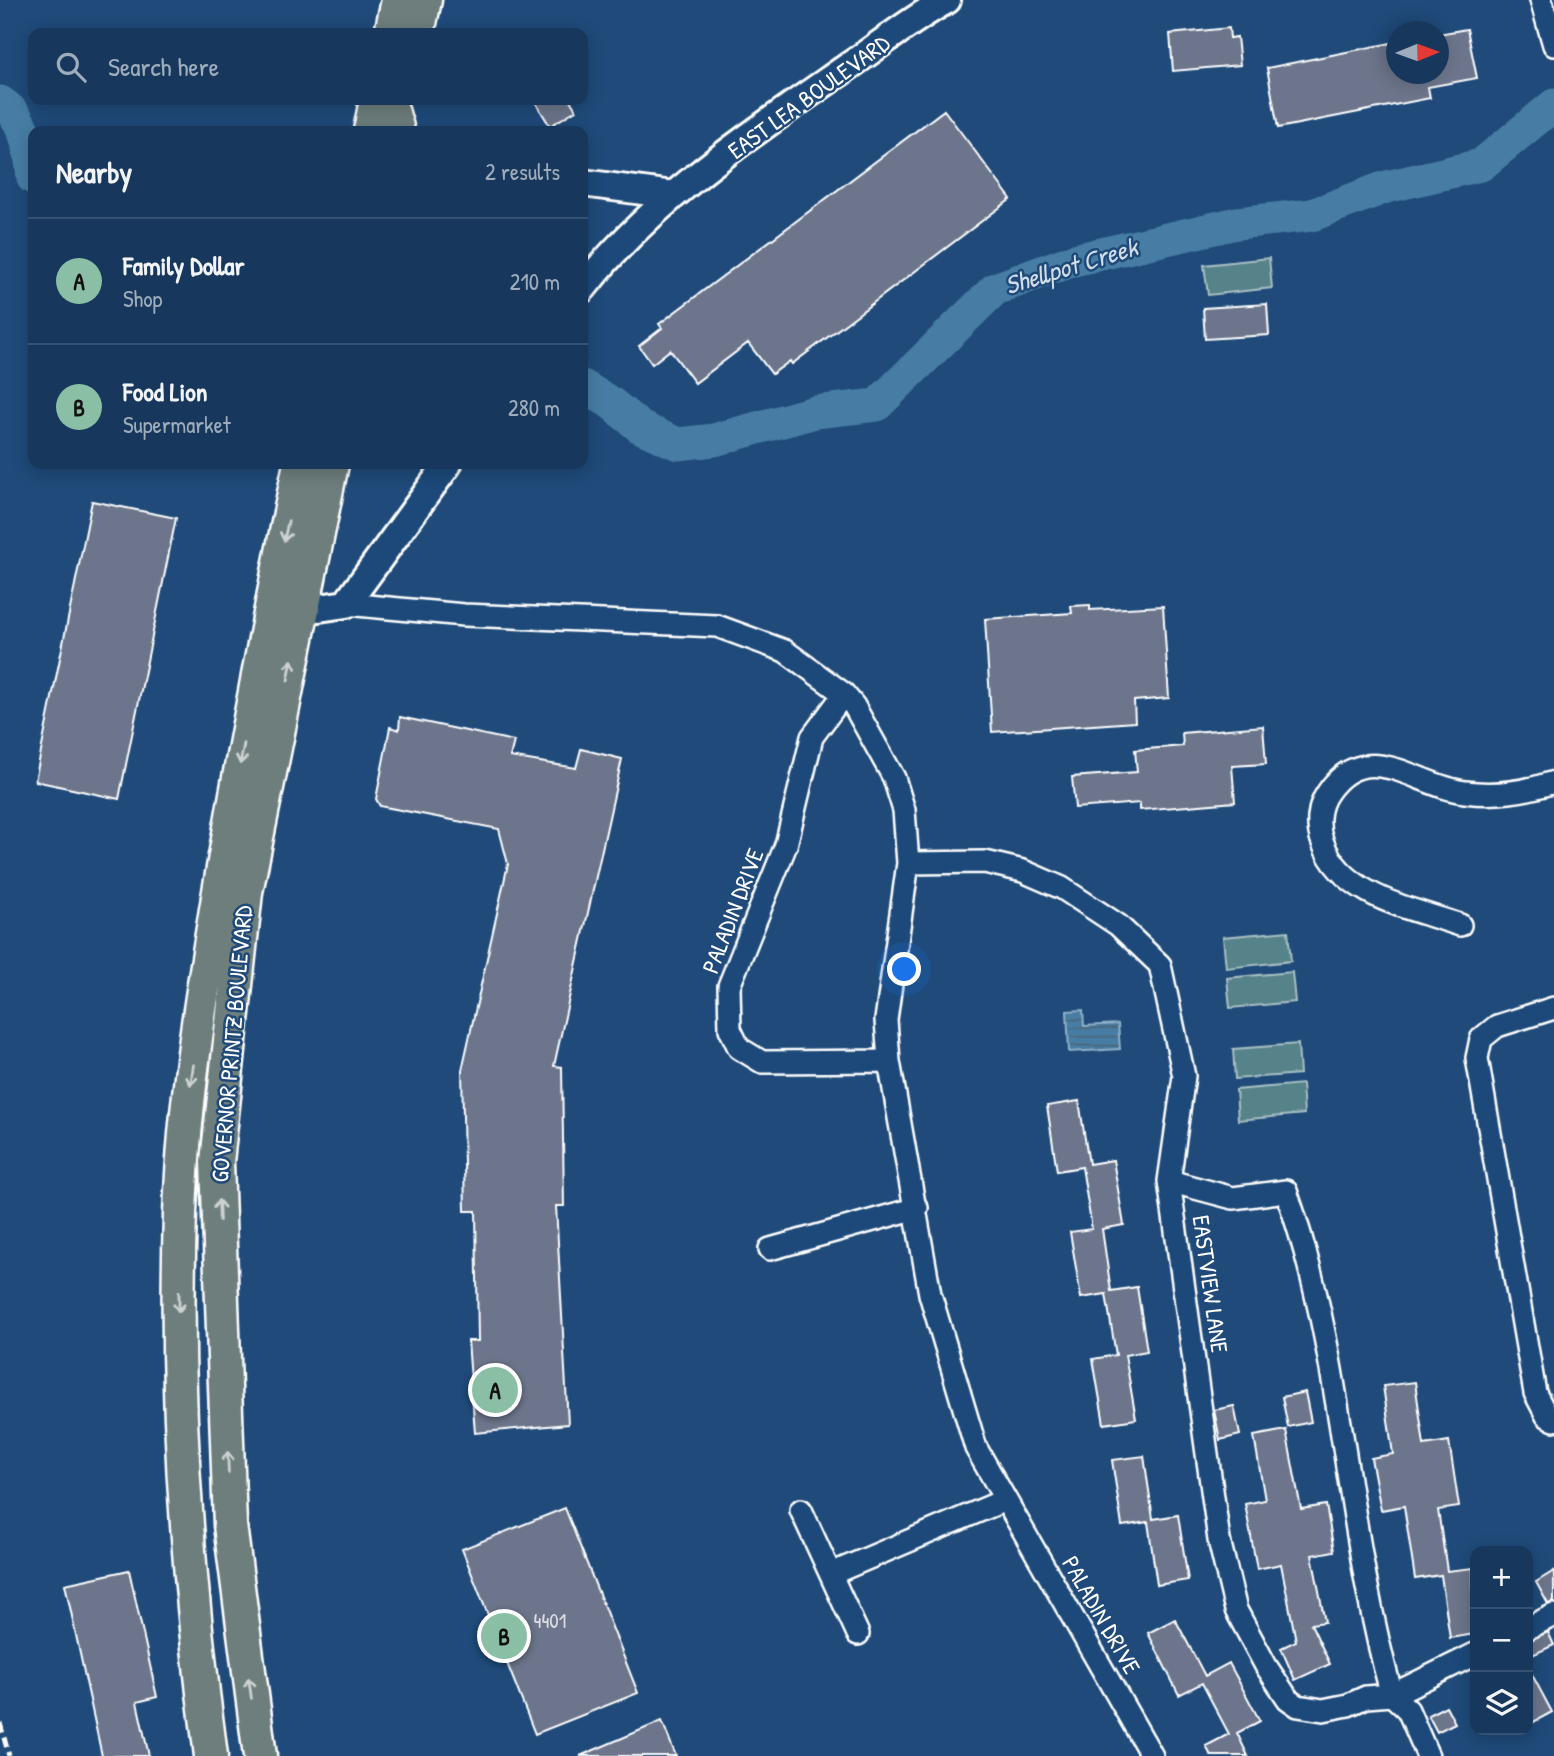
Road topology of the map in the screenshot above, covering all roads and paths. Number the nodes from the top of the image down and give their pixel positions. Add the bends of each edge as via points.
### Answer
1 (398, 0) edge
2 (425, 0) edge
3 (947, 0) edge
4 (1541, 0) edge
5 (392, 28) edge
6 (419, 28) edge
7 (1554, 45) edge
8 (375, 105) edge
9 (391, 105) edge
10 (404, 105) edge
11 (371, 126) edge
12 (397, 126) edge
13 (400, 126) edge
14 (588, 184) edge
15 (673, 195) junction
16 (588, 282) edge
17 (299, 469) edge
18 (331, 469) edge
19 (444, 469) edge
20 (303, 604) junction
21 (346, 604) junction
22 (844, 694) junction
23 (1554, 782) edge
24 (227, 844) junction
25 (908, 863) junction
26 (1460, 925) dead end
27 (1554, 1008) edge
28 (889, 1061) junction
29 (227, 1070) junction
30 (1169, 1181) junction
31 (916, 1208) junction
32 (770, 1249) dead end
33 (1554, 1420) edge
34 (1004, 1500) junction
35 (801, 1510) dead end
36 (831, 1574) junction
37 (1554, 1615) edge
38 (1533, 1626) edge
39 (858, 1634) dead end
40 (1470, 1656) edge
41 (1392, 1695) junction
42 (211, 1756) edge
43 (260, 1756) edge
44 (1153, 1756) edge
45 (1428, 1756) edge

1 - 5 main road
2 - 6 main road
3 - 15 street, EAST LEA BOULEVARD
4 - 7 street
8 - 11 main road
9 - 12 main road
10 - 13 main road
14 - 15 street
15 - 16 street, EAST LEA BOULEVARD
17 -> 24 main road, GOVERNOR PRINTZ BOULEVARD
18 - 20 main road, GOVERNOR PRINTZ BOULEVARD
19 - 21 street
20 - 21 street
29 -> 20 main road, GOVERNOR PRINTZ BOULEVARD via 246,892
21 - 22 street, PALADIN DRIVE via 464,615 717,625 785,651
22 - 25 street, PALADIN DRIVE via 894,778 904,810
22 - 28 street, PALADIN DRIVE via 812,737 786,845 729,985 730,1030 739,1048 762,1062
23 - 26 street via 1527,791 1460,792 1377,765 1351,772 1327,793 1320,810 1321,840 1342,874 1382,898
24 - 29 main road via 237,861 215,1054
24 -> 42 main road, GOVERNOR PRINTZ BOULEVARD via 190,1089 180,1212 183,1460 195,1637
25 - 28 street, PALADIN DRIVE via 886,1020
25 - 30 street, EASTVIEW LANE via 985,862 1013,867 1062,888 1152,954 1167,986 1184,1076
27 - 33 street via 1497,1026 1481,1039 1477,1058 1535,1393
28 - 31 street, PALADIN DRIVE
43 -> 29 main road, GOVERNOR PRINTZ BOULEVARD via 230,1525 217,1162
30 - 41 street via 1233,1198 1286,1191 1324,1336 1377,1642
30 - 41 street, EASTVIEW LANE via 1219,1540 1236,1610 1266,1666 1298,1706 1323,1710 1366,1697
31 - 32 street
31 - 34 street, PALADIN DRIVE via 930,1294 976,1448
34 - 36 street
34 - 44 street, PALADIN DRIVE
35 - 36 street
36 - 39 street
37 - 38 street
40 - 41 street, EASTVIEW LANE
41 - 45 street via 1408,1710

